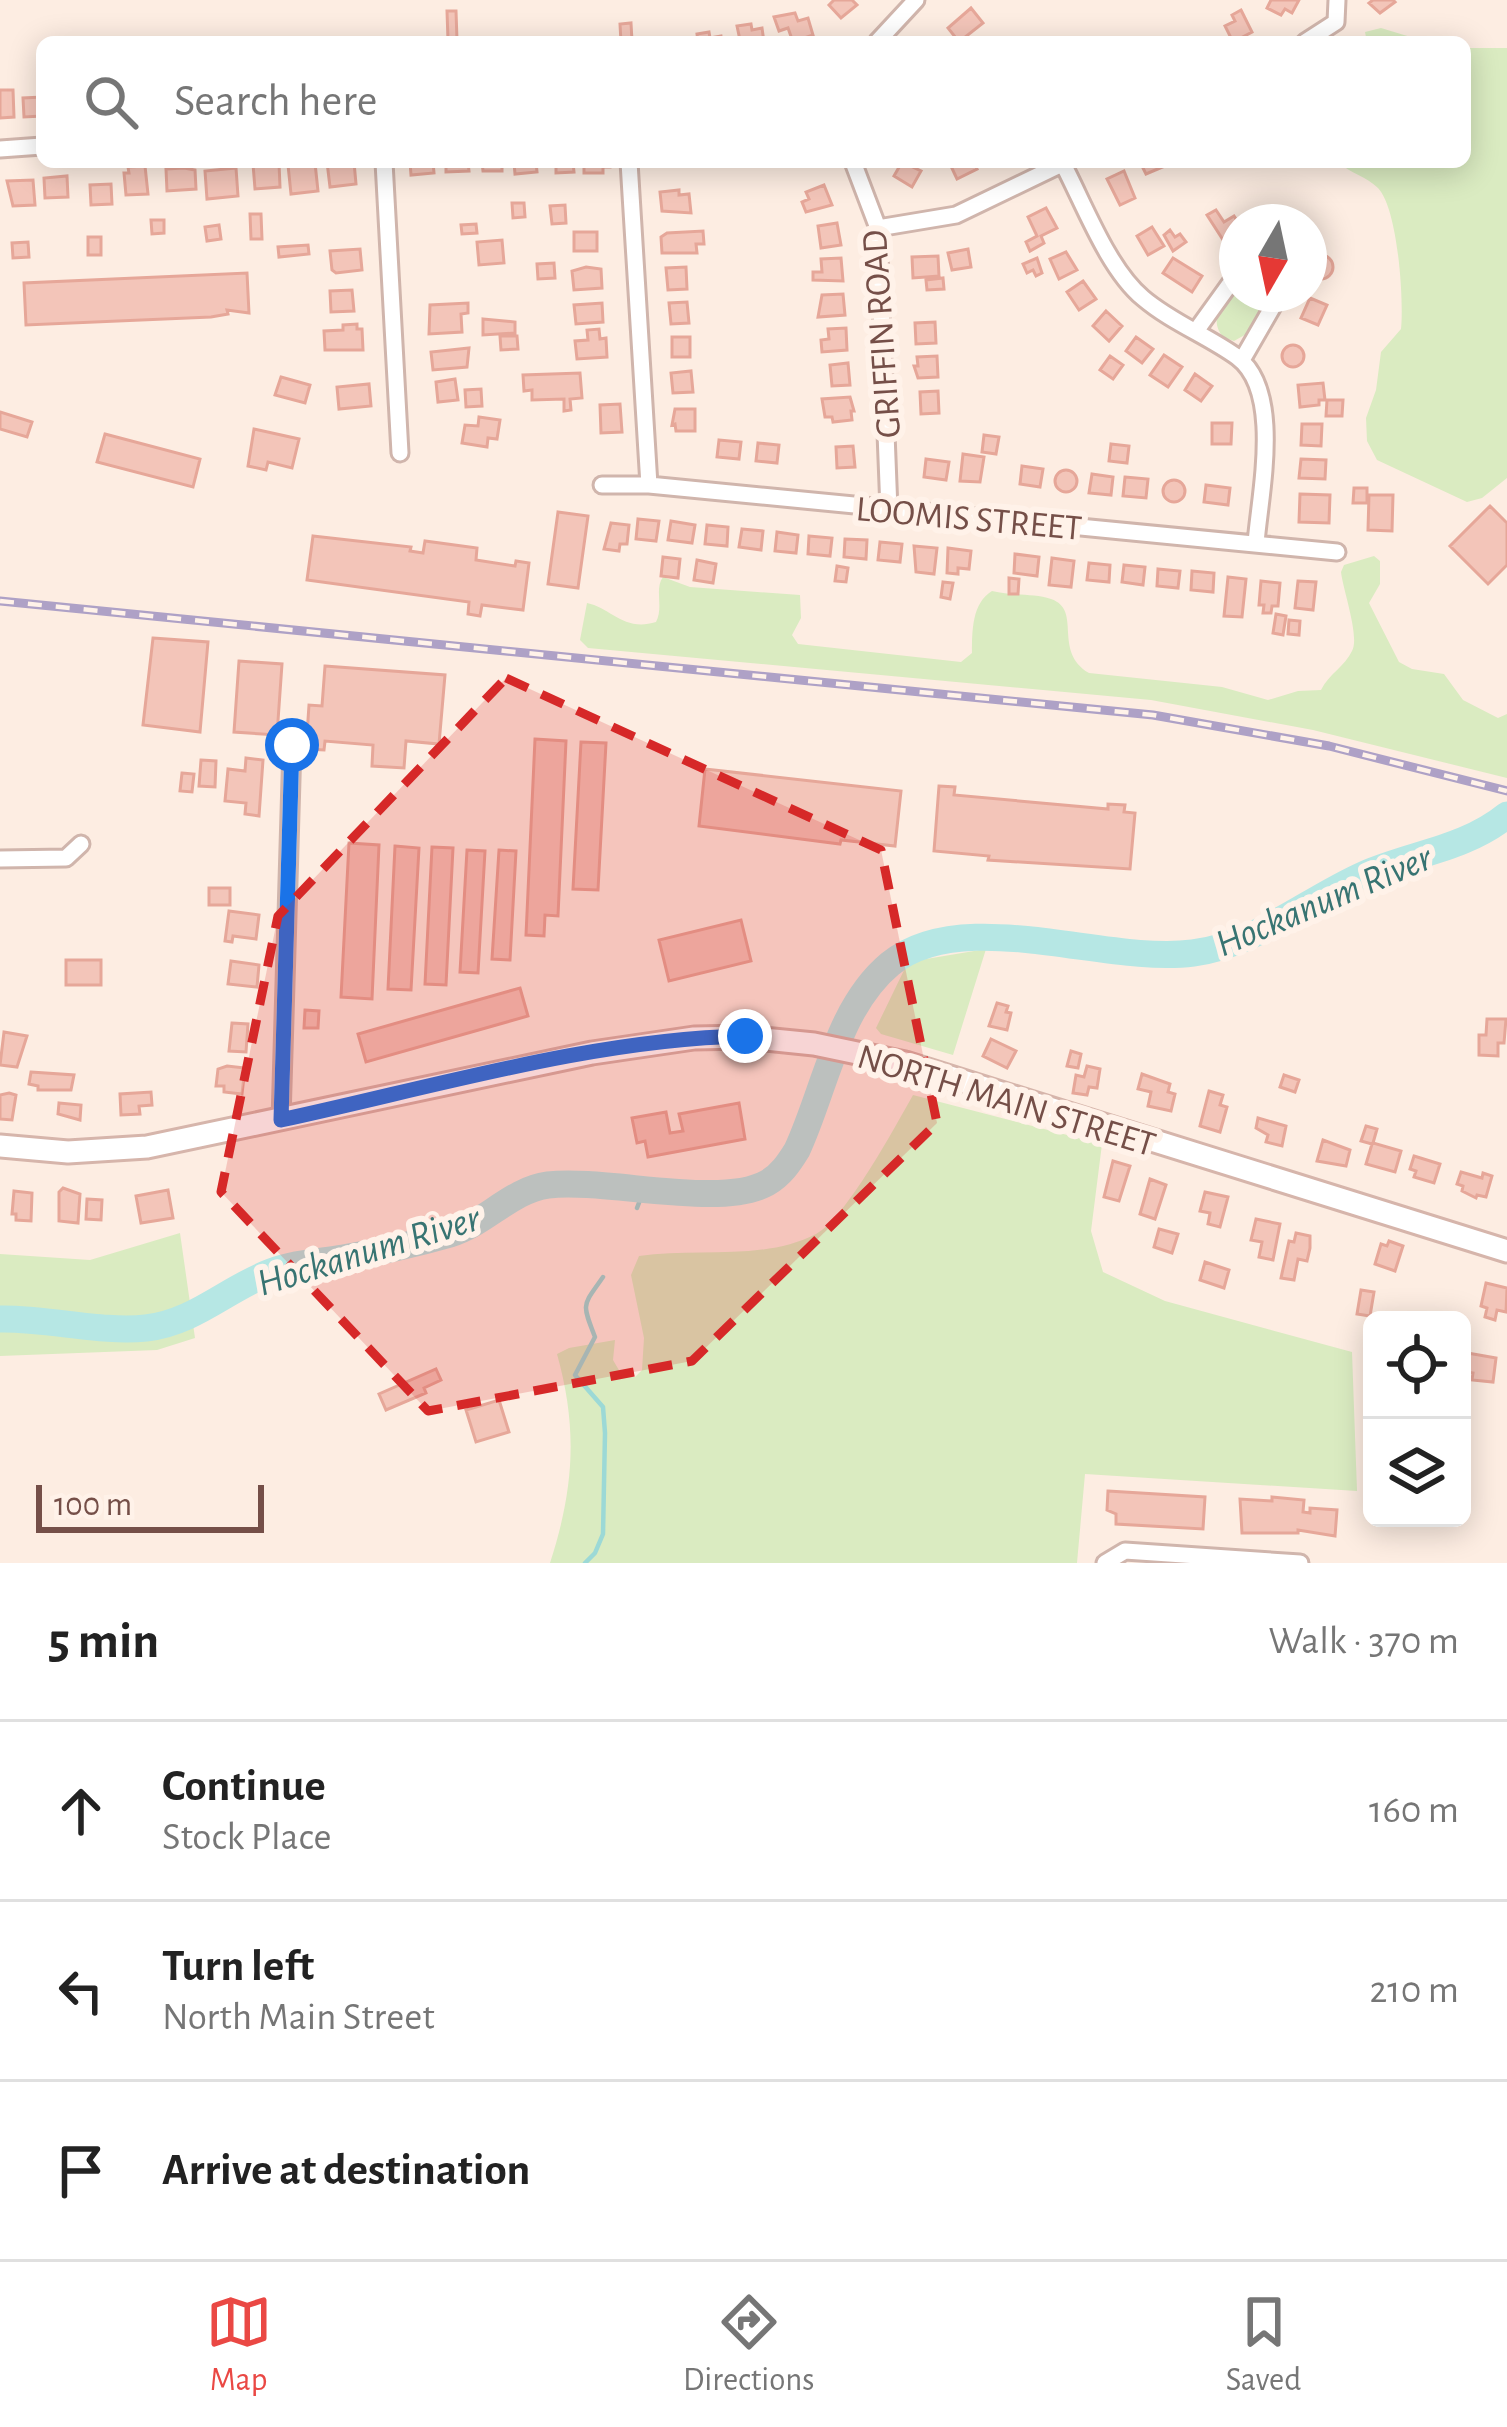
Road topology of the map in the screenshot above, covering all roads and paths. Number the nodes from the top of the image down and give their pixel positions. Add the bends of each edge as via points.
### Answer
1 (916, 0) edge
2 (1337, 0) edge
3 (883, 36) edge
4 (1314, 36) edge
5 (36, 146) edge
6 (0, 149) edge
7 (384, 168) edge
8 (629, 168) edge
9 (856, 168) edge
10 (1055, 168) edge
11 (1068, 168) edge
12 (878, 228) junction
13 (1219, 299) edge
14 (1270, 312) edge
15 (1196, 331) junction
16 (1242, 360) junction
17 (400, 453) dead end
18 (602, 484) dead end
19 (649, 485) junction
20 (889, 510) junction
21 (1256, 543) junction
22 (1337, 551) dead end
23 (292, 745) dead end
24 (81, 844) dead end
25 (0, 859) edge
26 (281, 1120) junction
27 (0, 1146) edge
28 (1507, 1251) edge
29 (1105, 1563) edge
30 (1300, 1563) edge

1 - 3 street
2 - 4 street via 1336,22
5 - 6 street
7 - 17 street
8 - 19 street
9 - 12 street, GRIFFIN ROAD
10 - 12 street via 956,215
11 - 15 street via 1122,276
12 - 20 street, GRIFFIN ROAD
13 - 15 street
14 - 16 street
15 - 16 street
16 - 21 street via 1264,404
18 - 19 street, LOOMIS STREET
19 - 20 street, LOOMIS STREET
20 - 21 street, LOOMIS STREET
21 - 22 street, LOOMIS STREET
23 - 26 street
24 - 25 street via 66,857
26 - 27 main road, NORTH MAIN STREET via 128,1150
26 - 28 main road, NORTH MAIN STREET via 646,1044 745,1036 905,1063
29 - 30 street via 1125,1551

